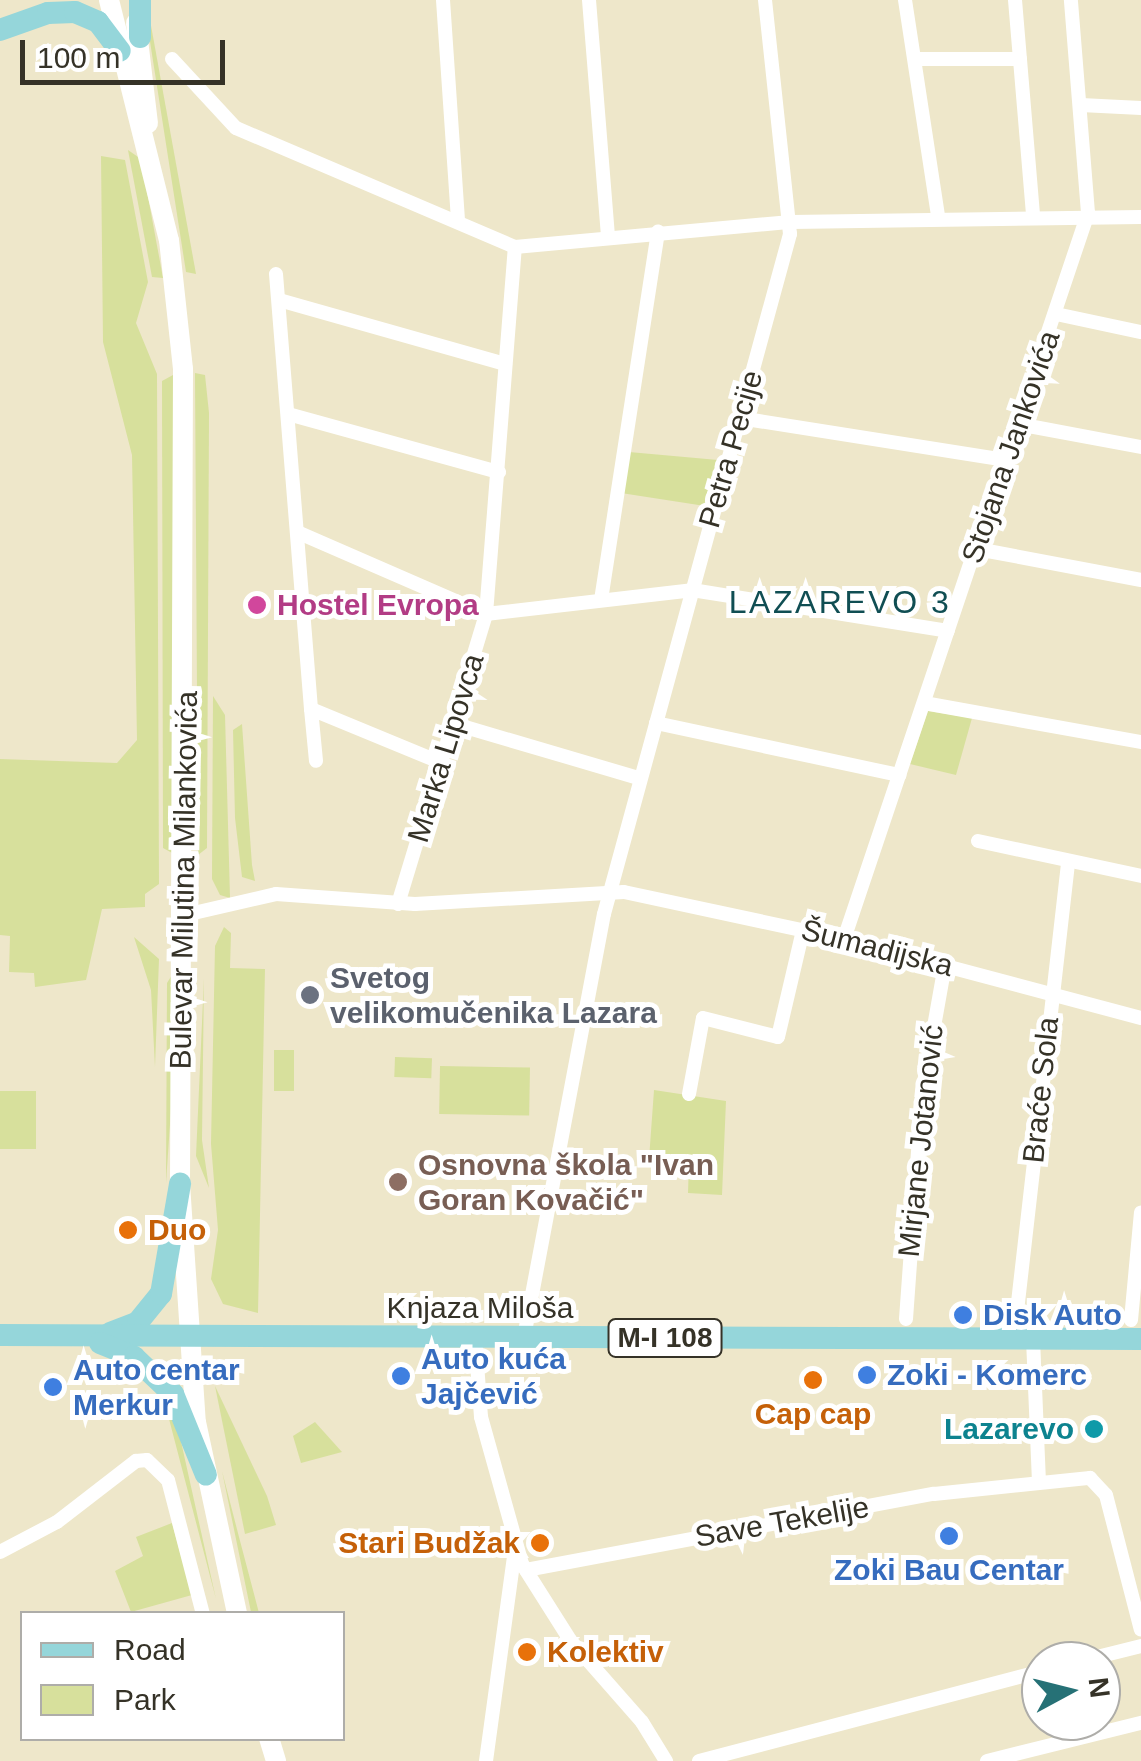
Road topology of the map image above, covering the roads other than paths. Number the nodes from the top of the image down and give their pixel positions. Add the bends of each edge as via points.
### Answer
1 (44, 0) edge
2 (109, 0) edge
3 (131, 0) edge
4 (140, 0) edge
5 (443, 0) edge
6 (589, 0) edge
7 (765, 0) edge
8 (905, 0) edge
9 (1014, 0) edge
10 (1071, 0) edge
11 (0, 18) edge
12 (0, 30) edge
13 (140, 37) junction
14 (120, 51) junction
15 (172, 59) dead end
16 (916, 59) junction
17 (1020, 59) junction
18 (1082, 105) junction
19 (1141, 108) edge
20 (148, 145) junction
21 (1032, 213) junction
22 (1088, 213) junction
23 (938, 215) junction
24 (1141, 216) edge
25 (458, 220) junction
26 (792, 222) junction
27 (658, 231) junction
28 (608, 235) junction
29 (515, 247) junction
30 (276, 274) dead end
31 (279, 300) junction
32 (1056, 314) junction
33 (1141, 332) edge
34 (505, 364) junction
35 (288, 414) junction
36 (740, 418) junction
37 (1018, 424) junction
38 (1141, 447) edge
39 (1005, 460) junction
40 (499, 472) junction
41 (296, 532) junction
42 (977, 548) junction
43 (1141, 580) edge
44 (692, 590) junction
45 (601, 600) junction
46 (486, 614) junction
47 (948, 631) junction
48 (924, 703) junction
49 (311, 710) junction
50 (656, 723) junction
51 (455, 724) junction
52 (1141, 742) edge
53 (316, 761) dead end
54 (442, 764) junction
55 (899, 776) junction
56 (639, 778) junction
57 (978, 841) dead end
58 (1068, 861) junction
59 (1141, 876) edge
60 (610, 892) junction
61 (398, 904) junction
62 (185, 915) junction
63 (803, 930) junction
64 (844, 939) junction
65 (945, 964) junction
66 (1052, 994) junction
67 (1141, 1018) edge
68 (689, 1094) dead end
69 (180, 1184) junction
70 (1141, 1212) edge
71 (906, 1318) dead end
72 (1016, 1320) dead end
73 (1136, 1329) edge
74 (0, 1335) edge
75 (189, 1336) junction
76 (475, 1337) junction
77 (87, 1338) junction
78 (524, 1338) junction
79 (1033, 1339) junction
80 (206, 1475) junction
81 (1039, 1480) junction
82 (515, 1547) junction
83 (0, 1552) edge
84 (526, 1570) junction
85 (202, 1611) edge
86 (236, 1611) edge
87 (1141, 1630) edge
88 (1021, 1676) edge
89 (1141, 1724) edge
90 (486, 1761) edge
91 (666, 1761) edge
92 (699, 1761) edge
93 (987, 1761) edge

1 - 11 main road
2 - 14 street, Bulevar Milutina Milankovića
3 - 13 street, Bulevar Milutina Milankovića
4 - 13 main road
5 - 25 street
6 - 28 street
7 - 26 street, Petra Pecije
8 - 16 street
9 - 17 street
10 - 18 street, Stojana Jankovića
12 - 14 main road via 48,13 75,12 98,22
13 - 20 street, Bulevar Milutina Milankovića
14 - 20 street, Bulevar Milutina Milankovića
15 - 25 street via 236,128
16 - 17 street
16 - 23 street
17 - 21 street
18 - 19 street
18 - 22 street, Stojana Jankovića
20 - 62 street, Bulevar Milutina Milankovića via 175,280 186,412
21 - 22 street
21 - 23 street
22 - 24 street
22 - 32 street, Stojana Jankovića
23 - 26 street
25 - 29 street
26 - 27 street
26 - 36 street, Petra Pecije
27 - 28 street
27 - 45 street
28 - 29 street
29 - 34 street, Marka Lipovca
30 - 31 street
31 - 34 street
31 - 35 street
32 - 33 street
32 - 37 street, Stojana Jankovića
34 - 40 street, Marka Lipovca
35 - 40 street
35 - 41 street
36 - 39 street
36 - 44 street, Petra Pecije
37 - 38 street
37 - 39 street, Stojana Jankovića
39 - 42 street, Stojana Jankovića
40 - 46 street, Marka Lipovca
41 - 46 street
41 - 49 street
42 - 43 street
42 - 47 street, Stojana Jankovića
44 - 45 street
44 - 47 street
44 - 50 street, Petra Pecije
45 - 46 street
46 - 51 street, Marka Lipovca
47 - 48 street, Stojana Jankovića
48 - 52 street
48 - 55 street, Stojana Jankovića
49 - 53 street
49 - 54 street
50 - 55 street
50 - 56 street, Petra Pecije
51 - 54 street, Marka Lipovca
51 - 56 street
54 - 61 street, Marka Lipovca
55 - 64 street, Stojana Jankovića
56 - 60 street, Petra Pecije
57 - 58 street
58 - 59 street
58 - 66 street, Braće Sola
60 - 61 street
60 - 63 street, Šumadijska
60 - 78 street
61 - 62 street via 276,894
62 - 69 street, Bulevar Milutina Milankovića
63 - 64 street, Šumadijska
63 - 68 street via 778,1036 703,1018
64 - 65 street, Šumadijska
65 - 66 street, Šumadijska
65 - 71 street, Mirjane Jotanović via 922,1094
66 - 67 street, Šumadijska
66 - 72 street, Braće Sola
69 - 75 street, Bulevar Milutina Milankovića
69 - 77 main road via 168,1276 154,1306 125,1330
70 - 73 street
73 - 79 main road, Knjaza Miloša / M-I 108
74 - 77 main road, Knjaza Miloša / M-I 108
75 - 76 main road, Knjaza Miloša / M-I 108
75 - 77 main road, Knjaza Miloša / M-I 108
75 - 80 street, Bulevar Milutina Milankovića
76 - 78 main road, Knjaza Miloša / M-I 108
76 - 82 street via 481,1417
77 - 80 main road via 134,1357 163,1382 182,1408
78 - 79 main road, Knjaza Miloša / M-I 108
79 - 81 street
80 - 86 street, Bulevar Milutina Milankovića
81 - 84 street, Save Tekelije
81 - 87 street, Save Tekelije via 1090,1478 1102,1486
82 - 84 street
82 - 90 street
83 - 85 street via 57,1522 146,1460 168,1480
84 - 91 street via 580,1654 642,1722
88 - 92 street
89 - 93 street

